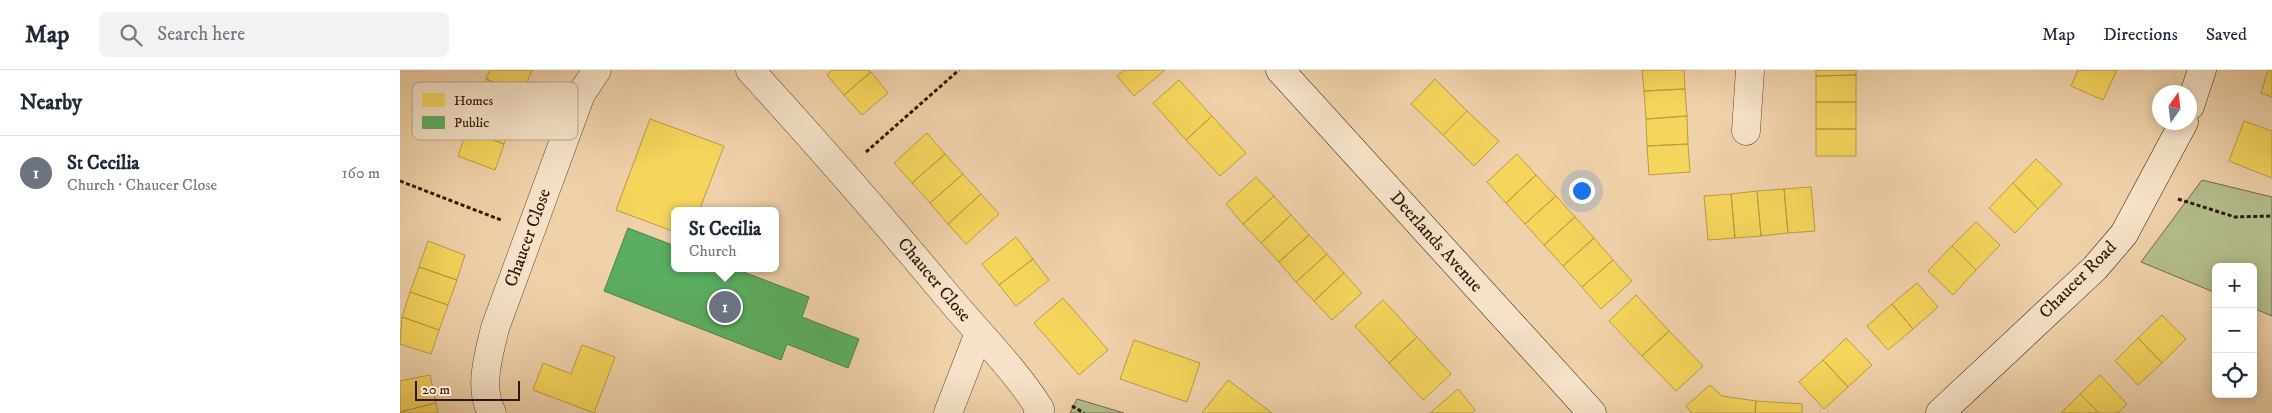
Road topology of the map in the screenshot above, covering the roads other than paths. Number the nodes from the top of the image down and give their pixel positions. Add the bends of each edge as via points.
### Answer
1 (597, 70) edge
2 (750, 70) edge
3 (1280, 70) edge
4 (1750, 70) edge
5 (2202, 70) edge
6 (2197, 85) edge
7 (578, 102) edge
8 (2180, 130) edge
9 (1746, 132) dead end
10 (564, 140) edge
11 (978, 333) junction
12 (492, 413) edge
13 (948, 413) edge
14 (1038, 413) edge
15 (1592, 413) edge
16 (1940, 413) edge

1 - 7 street, Chaucer Close
2 - 11 street, Chaucer Close via 843,172
3 - 15 street, Deerlands Avenue
4 - 9 street
5 - 6 street
8 - 16 street, Chaucer Road via 2124,234 2095,268
10 - 12 street, Chaucer Close via 495,328 486,368 487,405
11 - 13 street, Chaucer Close
11 - 14 street, Chaucer Close via 1022,380 1040,409

